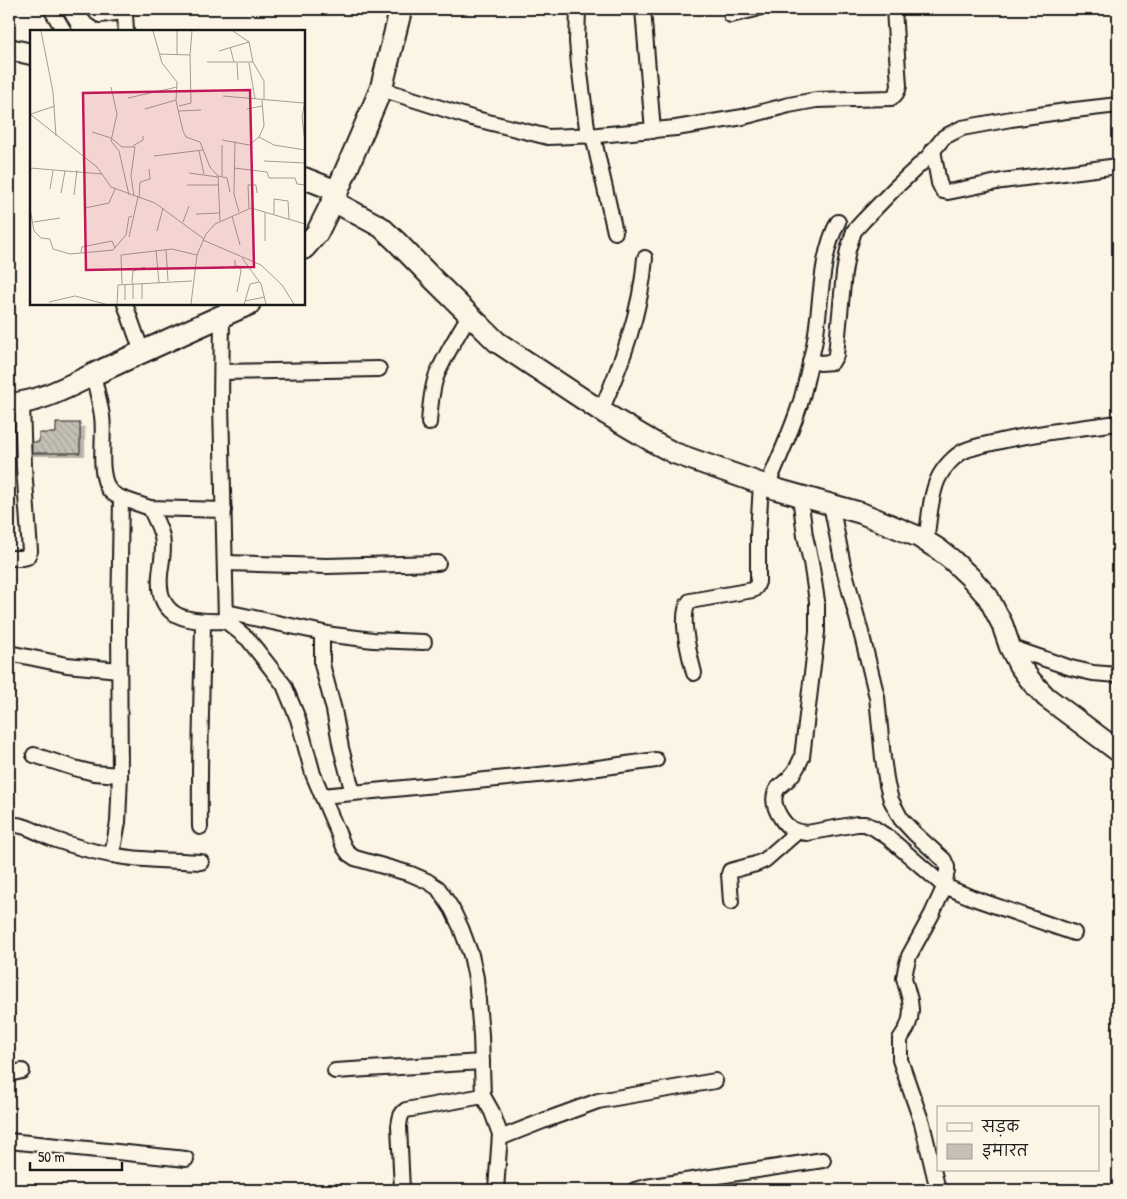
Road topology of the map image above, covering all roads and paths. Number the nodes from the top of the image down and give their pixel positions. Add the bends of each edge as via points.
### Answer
1 (51, 9) edge
2 (94, 9) edge
3 (401, 9) edge
4 (578, 9) edge
5 (643, 9) edge
6 (756, 9) edge
7 (894, 9) edge
8 (731, 15) dead end
9 (63, 30) edge
10 (126, 30) edge
11 (9, 49) edge
12 (30, 54) edge
13 (381, 89) junction
14 (1118, 105) edge
15 (653, 131) junction
16 (590, 136) junction
17 (933, 150) junction
18 (1118, 166) edge
19 (305, 179) edge
20 (335, 196) junction
21 (838, 222) dead end
22 (615, 232) dead end
23 (305, 247) edge
24 (645, 258) dead end
25 (125, 305) edge
26 (247, 305) edge
27 (469, 315) junction
28 (222, 316) junction
29 (142, 352) junction
30 (810, 361) junction
31 (379, 369) dead end
32 (222, 372) junction
33 (87, 378) junction
34 (15, 403) edge
35 (601, 411) junction
36 (429, 423) dead end
37 (1118, 423) edge
38 (764, 485) junction
39 (800, 496) junction
40 (121, 498) junction
41 (831, 504) junction
42 (150, 508) junction
43 (224, 510) junction
44 (926, 542) junction
45 (9, 558) edge
46 (438, 562) dead end
47 (225, 563) junction
48 (226, 616) junction
49 (203, 621) junction
50 (322, 633) junction
51 (424, 642) dead end
52 (1010, 646) junction
53 (9, 653) edge
54 (119, 670) junction
55 (694, 673) dead end
56 (1118, 675) edge
57 (1118, 751) edge
58 (34, 755) dead end
59 (656, 760) dead end
60 (120, 775) junction
61 (353, 793) junction
62 (322, 796) junction
63 (9, 825) edge
64 (200, 827) dead end
65 (797, 832) junction
66 (112, 856) junction
67 (201, 862) dead end
68 (946, 878) junction
69 (731, 902) dead end
70 (1074, 933) dead end
71 (482, 1062) junction
72 (335, 1071) dead end
73 (715, 1081) dead end
74 (483, 1096) junction
75 (500, 1138) junction
76 (9, 1142) edge
77 (186, 1159) dead end
78 (823, 1160) dead end
79 (402, 1190) edge
80 (496, 1190) edge
81 (635, 1190) edge
82 (938, 1190) edge

1 - 9 street
2 - 10 street via 100,15 123,12
3 - 13 main road
4 - 16 street via 578,57
5 - 15 street
6 - 8 street
7 - 15 street via 899,86 891,98 816,100 743,117
11 - 12 street
13 - 16 street via 472,118 548,137
13 - 20 main road
14 - 17 street via 962,128 944,137
15 - 16 street
16 - 22 street
17 - 18 street via 939,183 943,191 948,192 1002,181
17 - 30 street via 854,231 844,274 836,355 832,362
19 - 20 street
20 - 23 main road via 317,233
20 - 27 street via 381,227
21 - 30 street via 826,261
24 - 35 street via 641,295 628,343
25 - 29 street
26 - 28 main road
27 - 35 street via 497,342
27 - 36 street via 436,378
28 - 29 main road
28 - 32 street
29 - 33 main road
30 - 38 street via 789,434
31 - 32 street
32 - 43 street
33 - 34 main road via 41,397
33 - 40 street via 102,417 102,458 107,488
34 - 45 street via 24,467 30,551 27,557
35 - 38 street via 674,453
37 - 44 street via 1028,435 964,451 945,468 937,482
38 - 39 street
38 - 55 street via 756,587 690,602 686,608 689,654
39 - 41 street
39 - 65 street via 817,601 817,632 802,757 791,776 778,788 774,802 784,824
40 - 42 street
40 - 54 street
41 - 44 street via 861,512
41 - 68 street via 877,697 891,800 915,834 944,860
42 - 43 street
42 - 49 street via 163,538 160,591 163,600 175,614
43 - 47 street
44 - 52 street via 951,559 982,589 994,607
46 - 47 street via 326,566
47 - 48 street
48 - 49 street
48 - 50 street
48 - 62 street via 284,685
49 - 64 street
50 - 51 street
50 - 61 street via 322,664
52 - 56 street via 1071,668
52 - 57 street via 1019,665 1046,697
53 - 54 street via 67,665
54 - 60 street
58 - 60 street via 81,770
59 - 61 street via 569,772
60 - 66 street via 118,822
61 - 62 street
62 - 71 street via 349,854 427,881 438,888 452,909 471,955 476,978
63 - 66 street via 23,825 54,840
65 - 68 street via 812,833 865,824
65 - 69 street via 765,860 730,870
66 - 67 street
68 - 70 street via 973,898
68 - 82 street via 932,914 909,956 904,978 911,1010 907,1028 900,1039 900,1060 922,1123
71 - 72 street
71 - 74 street
73 - 75 street via 598,1101
74 - 75 street
74 - 79 street via 402,1112 399,1126
75 - 80 street
76 - 77 street
78 - 81 street

